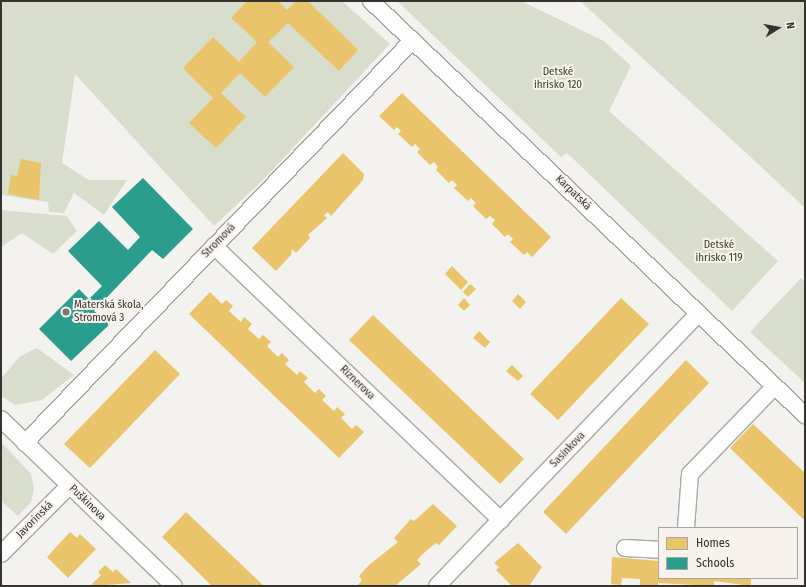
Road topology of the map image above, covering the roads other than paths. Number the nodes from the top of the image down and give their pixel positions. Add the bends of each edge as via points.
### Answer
1 (371, 1) edge
2 (413, 40) junction
3 (214, 246) junction
4 (699, 313) junction
5 (775, 386) junction
6 (805, 415) edge
7 (1, 419) edge
8 (25, 443) junction
9 (68, 486) junction
10 (501, 520) junction
11 (686, 527) edge
12 (625, 548) dead end
13 (658, 550) edge
14 (1, 554) edge
15 (174, 586) edge
16 (437, 586) edge

1 - 2 street, Karpatská
2 - 3 street, Stromová
2 - 4 street, Karpatská
3 - 8 street, Stromová
3 - 10 street, Riznerova
4 - 5 street, Karpatská
4 - 10 street, Sasinkova
5 - 6 street, Karpatská
5 - 11 street via 690,474
7 - 8 street, Puškinova
8 - 9 street, Puškinova
9 - 14 street, Javorinská
9 - 15 street, Puškinova
10 - 16 street, Sasinkova
12 - 13 street

